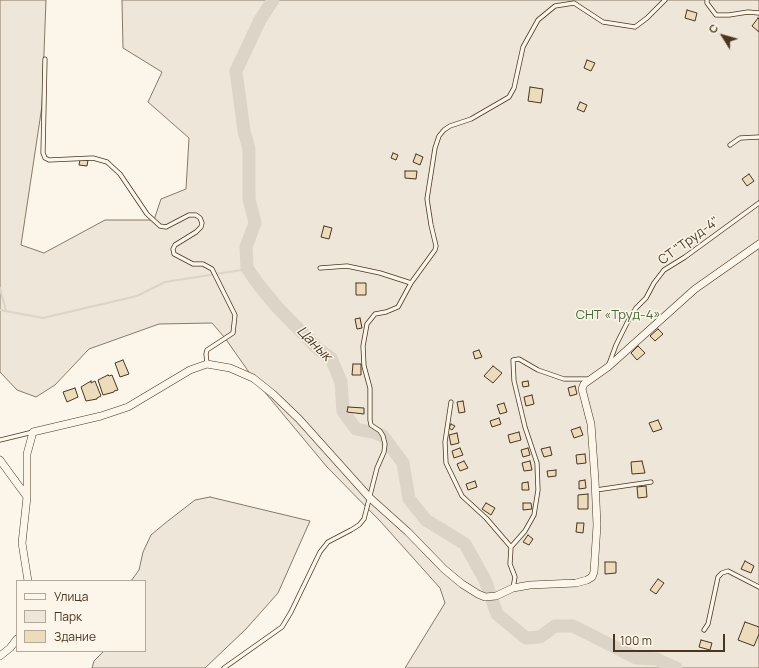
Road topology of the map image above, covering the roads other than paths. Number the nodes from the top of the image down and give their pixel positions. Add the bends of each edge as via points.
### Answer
1 (665, 0) edge
2 (707, 0) edge
3 (759, 13) edge
4 (45, 59) dead end
5 (759, 137) edge
6 (730, 146) dead end
7 (759, 203) edge
8 (759, 244) edge
9 (320, 268) dead end
10 (411, 283) junction
11 (207, 364) junction
12 (608, 367) junction
13 (592, 379) junction
14 (451, 402) dead end
15 (33, 432) junction
16 (0, 440) edge
17 (0, 460) edge
18 (651, 482) dead end
19 (596, 490) junction
20 (27, 497) junction
21 (369, 497) junction
22 (511, 547) junction
23 (28, 580) edge
24 (759, 587) edge
25 (513, 588) junction
26 (704, 630) dead end
27 (16, 640) edge
28 (0, 656) edge
29 (224, 668) edge

1 - 10 lane via 635,27 603,22 574,3 555,6 538,20 523,47 514,88 509,98 471,119 450,126 439,136 427,199 436,246
2 - 3 lane via 716,15
4 - 11 lane via 45,158 93,158 107,162 120,174 147,214 160,226 166,227 189,215 200,218 200,227 175,245 174,254 193,264 203,264 212,269 235,315 233,333 207,350
5 - 6 lane via 740,138
7 - 12 lane, СТ "Труд-4" via 664,270 626,324
8 - 12 street via 695,289
9 - 10 lane via 346,266
10 - 21 lane via 398,307 375,314 367,324 363,346 364,366 370,388 370,420 371,425 384,436 384,452
11 - 15 street via 190,370 128,407
11 - 21 street via 230,368 252,378 273,394
12 - 13 street
13 - 19 street via 584,384 582,390 591,424
13 - 22 lane via 564,379 538,370 519,359 514,360 514,381 537,463 538,490 534,515 525,531
14 - 22 lane via 445,442 446,463 462,496 486,518
15 - 16 lane
15 - 20 street via 27,454
17 - 20 street
18 - 19 lane
19 - 25 street via 592,577 576,583
20 - 23 street via 22,543
21 - 25 street via 462,584 485,597 496,596
21 - 29 lane via 364,519 359,526 328,542 320,552 282,627
22 - 25 lane via 510,564 515,577
24 - 26 lane via 728,572 722,573 718,577 708,624
27 - 28 street

